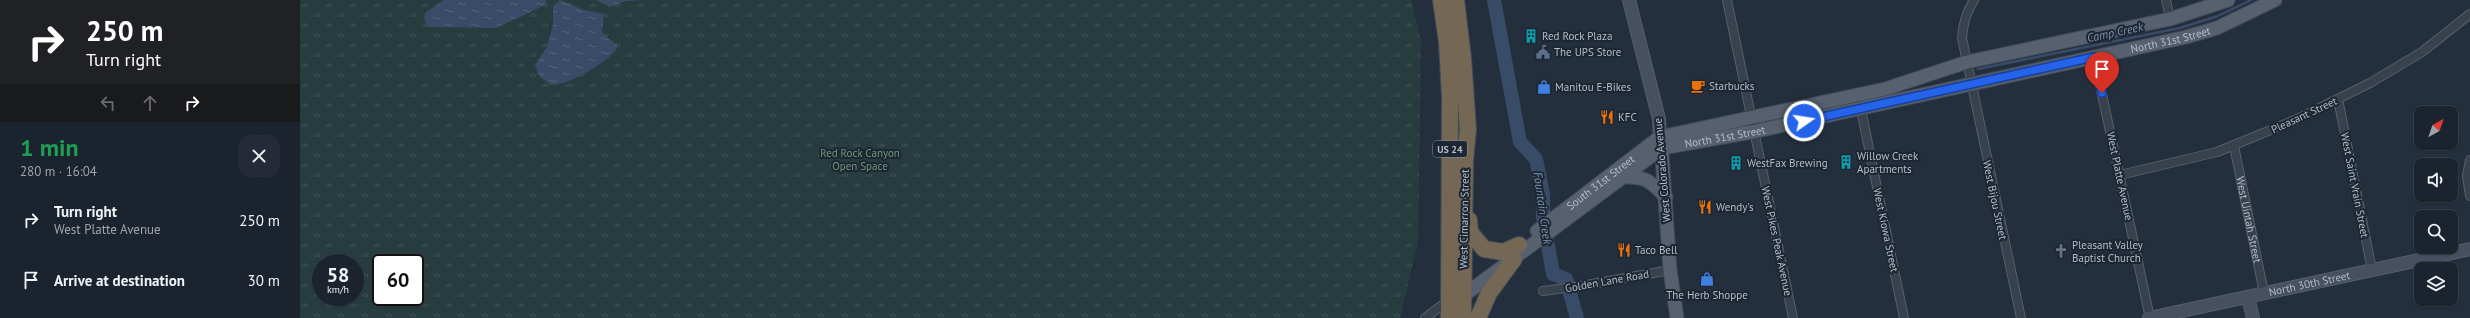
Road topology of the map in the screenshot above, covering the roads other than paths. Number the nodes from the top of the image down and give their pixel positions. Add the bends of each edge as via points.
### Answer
1 (1441, 0) edge
2 (1456, 0) edge
3 (1629, 0) edge
4 (1727, 0) edge
5 (1974, 0) edge
6 (2166, 0) edge
7 (2228, 0) edge
8 (2275, 0) edge
9 (2470, 14) edge
10 (2170, 19) junction
11 (2094, 57) junction
12 (1967, 62) junction
13 (1970, 83) junction
14 (1858, 95) junction
15 (2338, 100) junction
16 (1860, 108) junction
17 (1751, 118) junction
18 (1754, 131) junction
19 (1661, 142) junction
20 (2234, 146) junction
21 (2470, 160) edge
22 (1465, 161) junction
23 (2120, 175) junction
24 (1623, 177) junction
25 (2470, 196) edge
26 (1666, 197) junction
27 (1559, 220) junction
28 (1525, 246) junction
29 (2470, 249) edge
30 (1670, 270) junction
31 (2372, 270) junction
32 (1543, 290) dead end
33 (2264, 293) junction
34 (1458, 294) junction
35 (2248, 297) junction
36 (1425, 318) edge
37 (1449, 318) edge
38 (1463, 318) edge
39 (1478, 318) edge
40 (1677, 318) edge
41 (1793, 318) edge
42 (1904, 318) edge
43 (2021, 318) edge
44 (2149, 318) edge
45 (2253, 318) edge

1 - 34 highway, West Cimarron Street / US 24 via 1447,42
2 - 22 highway, West Cimarron Street / US 24 via 1468,128
3 - 19 main road, West Colorado Avenue via 1659,119
4 - 17 street, West Pikes Peak Avenue
5 - 12 street, West Bijou Street via 1967,10 1963,23 1962,38
6 - 10 street
7 - 10 main road, North 31st Street
8 - 11 main road, North 31st Street via 2217,28
9 - 15 street, Pleasant Street via 2422,52
10 - 12 main road, North 31st Street
11 - 13 main road, North 31st Street
11 - 23 street, West Platte Avenue
12 - 13 street, West Bijou Street
12 - 14 main road, North 31st Street
13 - 16 main road, North 31st Street
13 - 43 street, West Bijou Street
14 - 16 street, West Kiowa Street
14 - 17 main road, North 31st Street
15 - 20 street, Pleasant Street
15 - 31 street, West Saint Vrain Street
16 - 18 main road, North 31st Street
16 - 42 street, West Kiowa Street
17 - 18 street, West Pikes Peak Avenue
17 - 19 main road, South 31st Street
18 - 19 main road, North 31st Street
18 - 41 street, West Pikes Peak Avenue
19 - 24 main road, South 31st Street
19 - 26 main road, West Colorado Avenue
19 - 27 main road, South 31st Street
20 - 23 street, Pleasant Street via 2205,156
20 - 33 street, West Uintah Street
21 - 25 street via 2467,176
22 - 28 highway via 1470,232 1484,249 1503,252
22 - 34 highway, West Cimarron Street / US 24
23 - 44 street, West Platte Avenue
24 - 26 main road via 1640,176 1651,182
24 - 27 main road, South 31st Street
26 - 30 main road, West Colorado Avenue
27 - 28 main road, South 31st Street
28 - 34 main road, South 31st Street
28 - 39 highway via 1489,294
29 - 31 main road, North 30th Street
30 - 32 street, Golden Lane Road via 1580,287
30 - 40 main road, West Colorado Avenue
31 - 33 main road, North 30th Street
33 - 35 main road, North 30th Street
34 - 36 street, South 31st Street
34 - 37 highway, West Cimarron Street / US 24
34 - 38 highway, West Cimarron Street / US 24
35 - 44 main road, North 30th Street
35 - 45 main road

